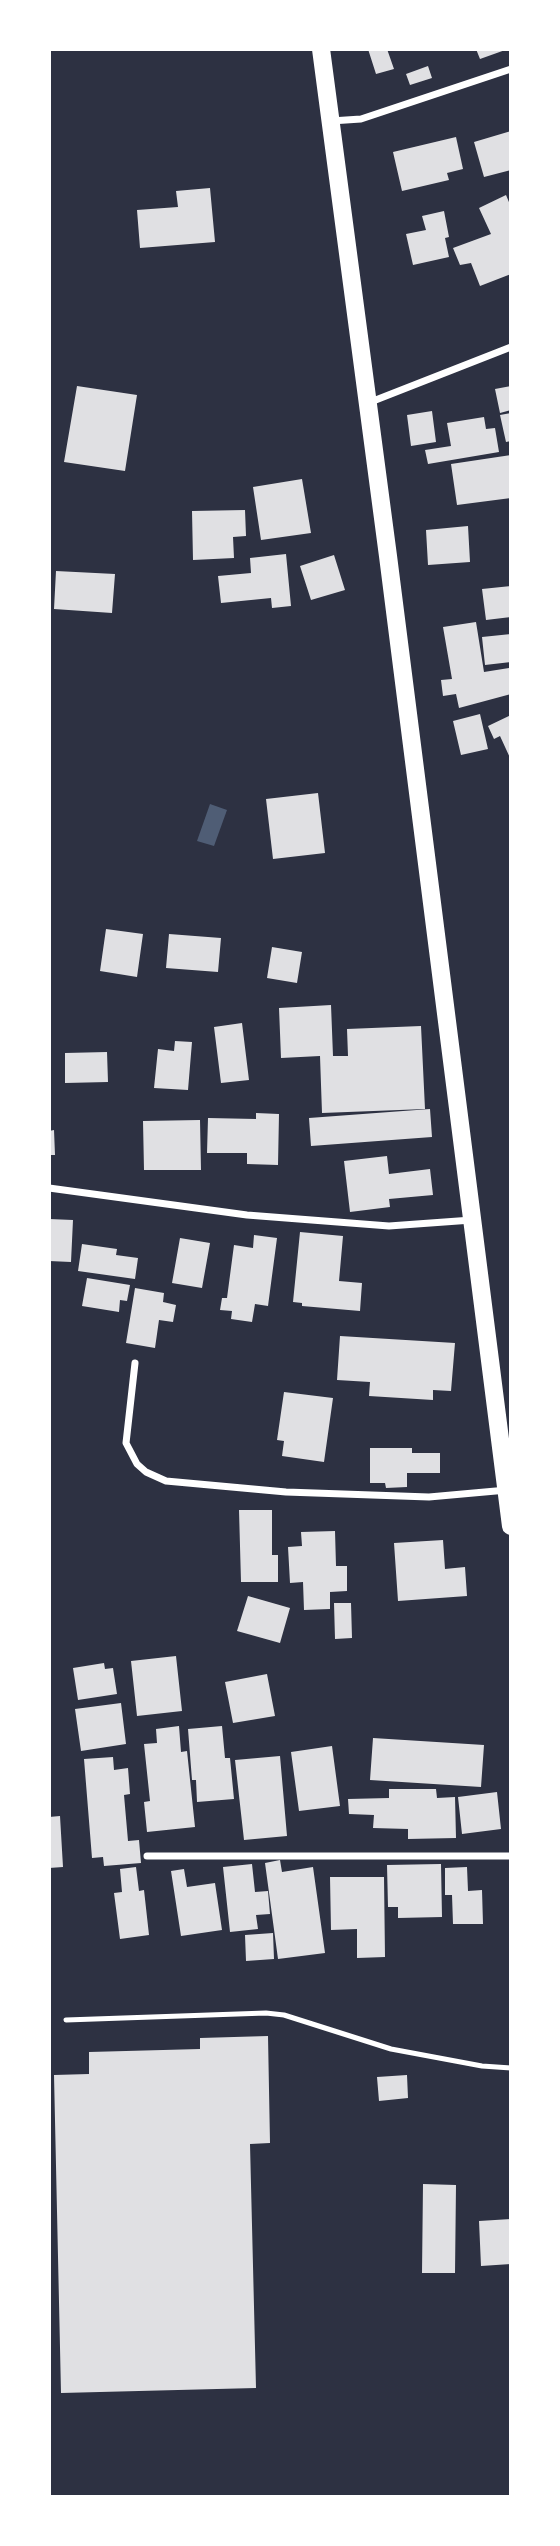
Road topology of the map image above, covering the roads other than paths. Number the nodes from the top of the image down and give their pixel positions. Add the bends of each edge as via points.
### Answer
1 (321, 49) edge
2 (511, 69) edge
3 (330, 121) junction
4 (511, 347) edge
5 (368, 403) junction
6 (49, 1188) edge
7 (472, 1220) junction
8 (135, 1363) dead end
9 (509, 1489) edge
10 (511, 1526) edge
11 (147, 1856) dead end
12 (511, 1856) edge
13 (66, 2020) dead end
14 (511, 2067) edge

1 - 3 main road
2 - 3 street via 361,118
3 - 5 main road
4 - 5 street
5 - 7 main road
6 - 7 street via 247,1215 389,1226
7 - 9 main road
8 - 9 street via 126,1443 137,1464 166,1481 286,1492 429,1497
9 - 10 main road
11 - 12 street
13 - 14 lane via 266,2013 391,2049

